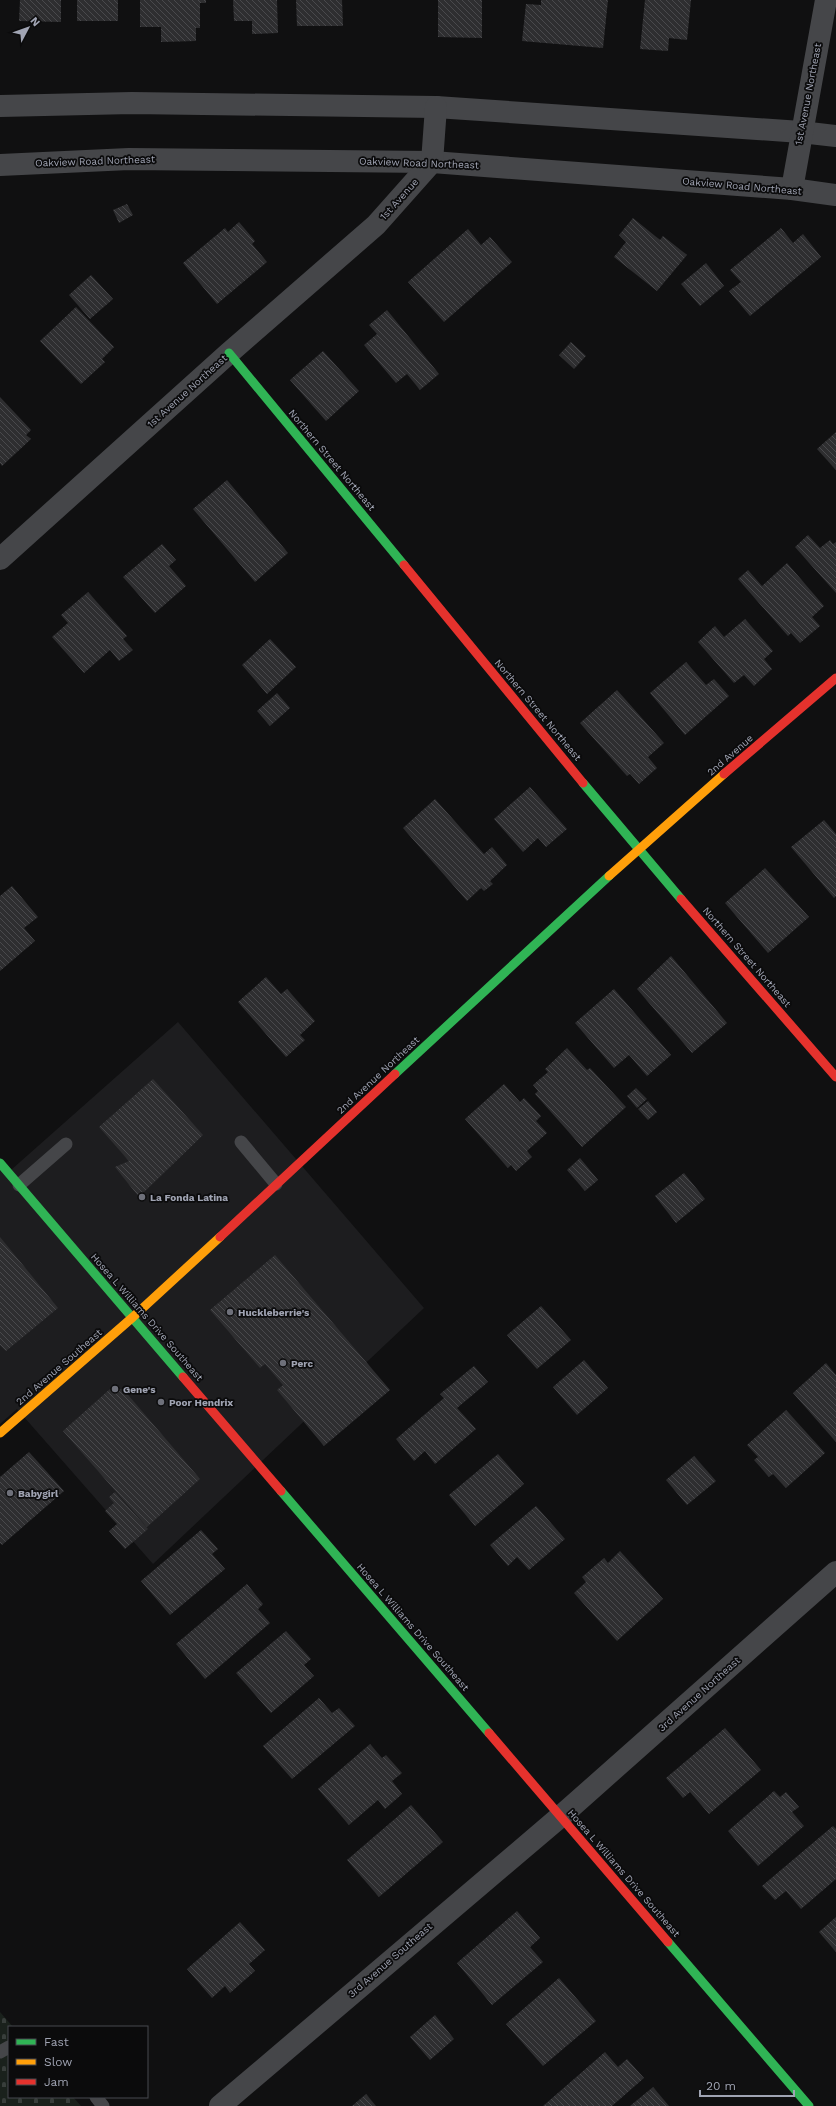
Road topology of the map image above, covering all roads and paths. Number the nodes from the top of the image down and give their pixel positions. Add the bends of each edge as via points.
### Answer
1 (826, 0) edge
2 (0, 106) edge
3 (436, 106) junction
4 (801, 132) junction
5 (836, 136) edge
6 (432, 162) junction
7 (0, 165) edge
8 (792, 189) junction
9 (836, 195) edge
10 (376, 225) joint
11 (229, 353) junction
12 (0, 559) edge
13 (836, 678) edge
14 (638, 849) junction
15 (836, 1076) edge
16 (241, 1142) dead end
17 (66, 1144) dead end
18 (0, 1163) edge
19 (276, 1184) junction
20 (19, 1185) junction
21 (132, 1317) junction
22 (0, 1433) edge
23 (836, 1572) edge
24 (561, 1816) junction
25 (97, 2098) edge
26 (103, 2106) edge
27 (220, 2106) edge
28 (810, 2106) edge

1 - 4 street, 1st Avenue Northeast
2 - 3 street via 132,103
3 - 4 street
3 - 6 street
4 - 5 street
4 - 8 street, 1st Avenue Northeast
6 - 7 street, Oakview Road Northeast via 129,159
6 - 8 street, Oakview Road Northeast
6 - 10 street, 1st Avenue
8 - 9 street, Oakview Road Northeast
10 - 11 street, 1st Avenue Northeast
11 - 12 street, 1st Avenue Northeast
11 - 14 street, Northern Street Northeast
13 - 14 street, 2nd Avenue
14 - 15 street, Northern Street Northeast
14 - 19 street, 2nd Avenue Northeast
16 - 19 lane
17 - 20 lane
18 - 20 street, Hosea L Williams Drive Southeast
19 - 21 street, 2nd Avenue Northeast
20 - 21 street, Hosea L Williams Drive Southeast
21 - 22 street, 2nd Avenue Southeast
21 - 24 street, Hosea L Williams Drive Southeast
23 - 24 street, 3rd Avenue Northeast
24 - 27 street, 3rd Avenue Southeast
24 - 28 street, Hosea L Williams Drive Southeast
25 - 26 lane

